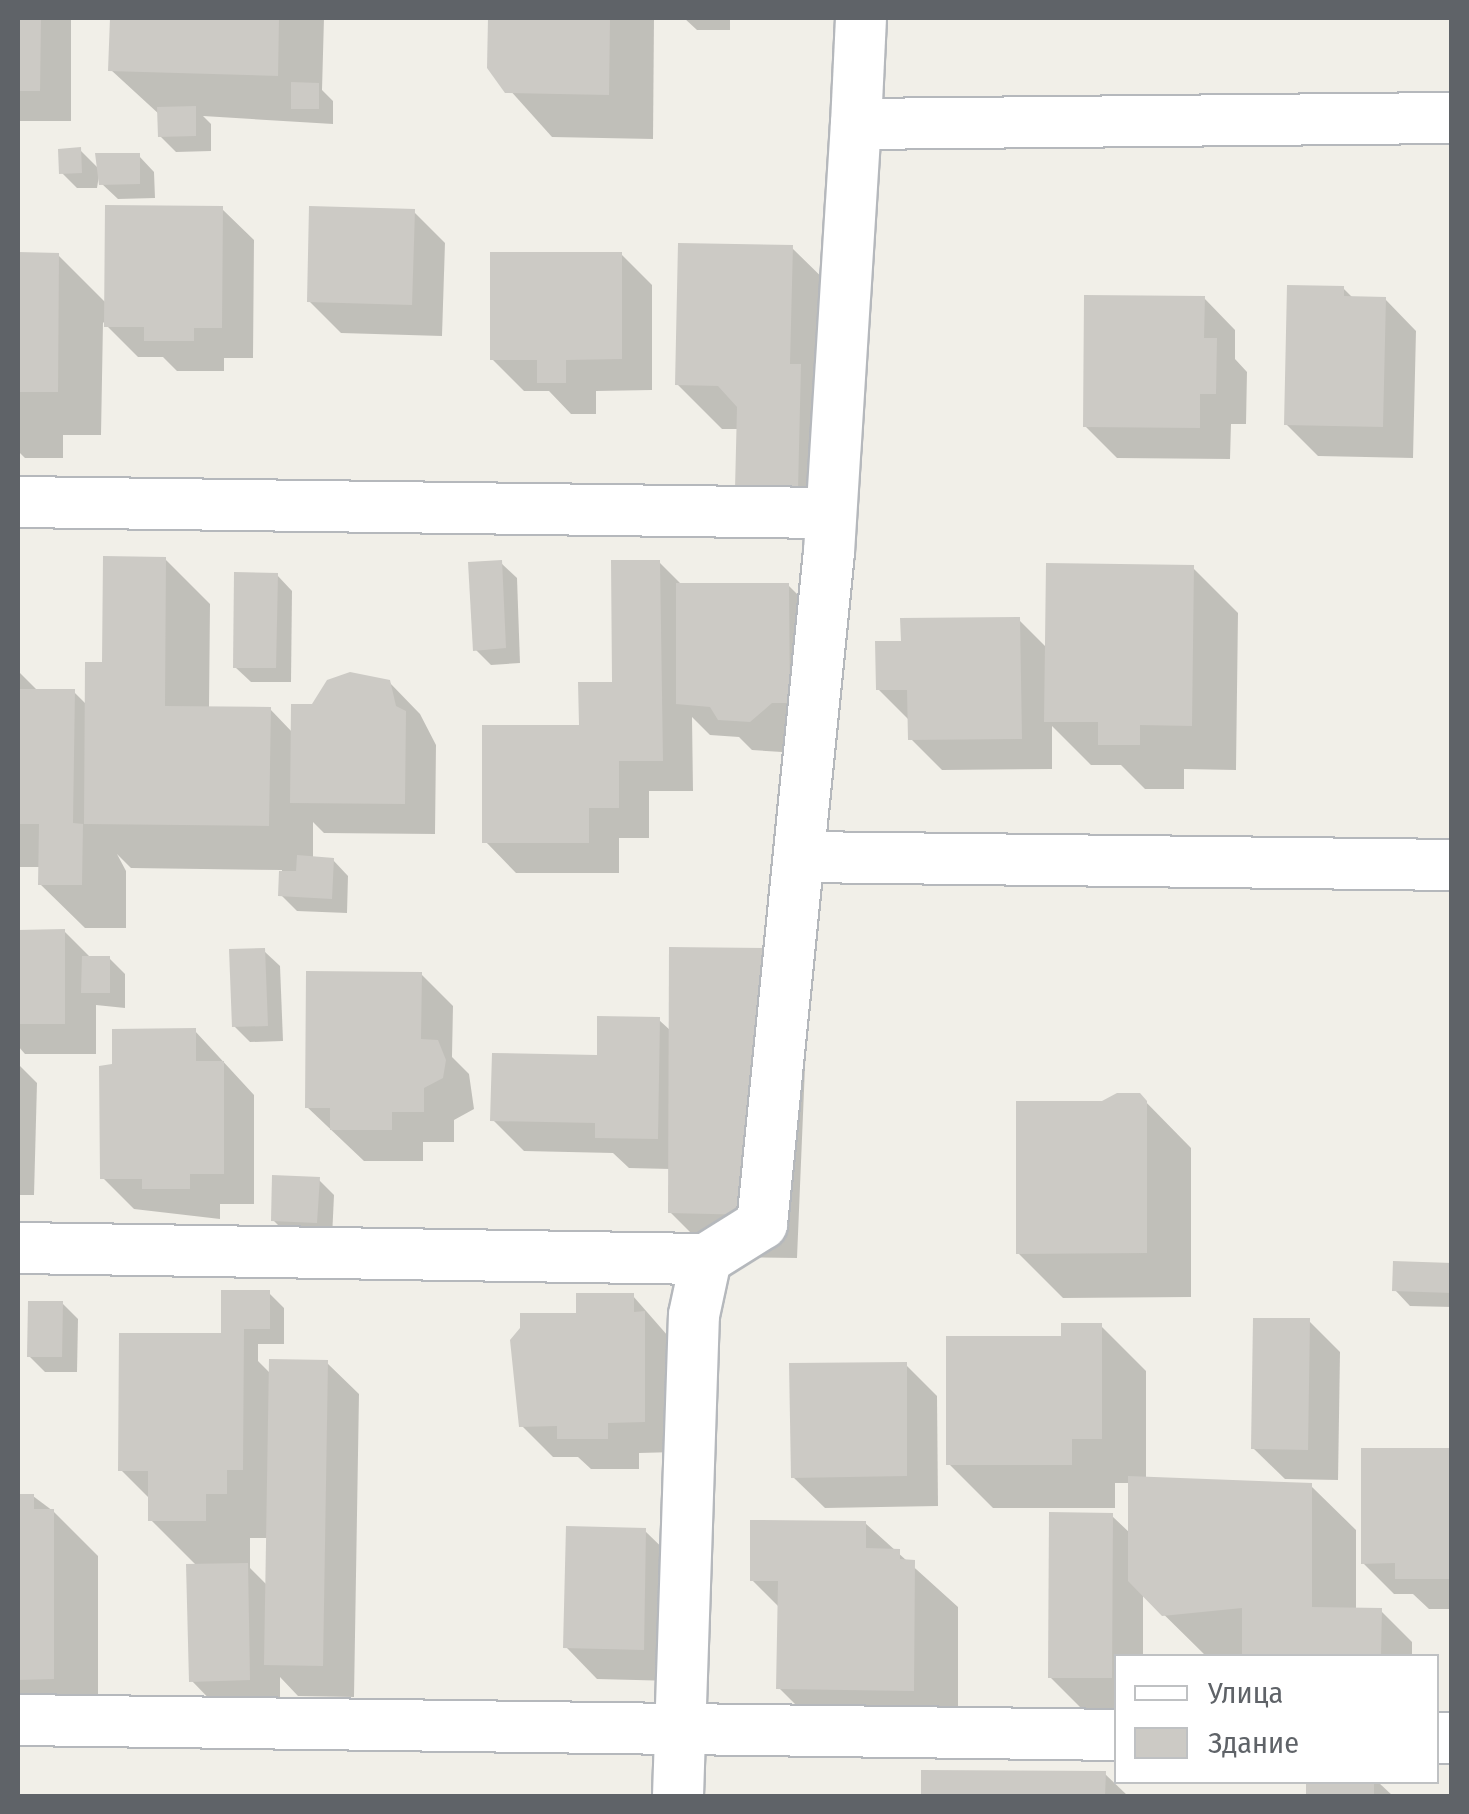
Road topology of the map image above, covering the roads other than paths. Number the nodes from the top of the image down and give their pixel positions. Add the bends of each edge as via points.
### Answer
1 (860, 18) edge
2 (1452, 118) edge
3 (856, 124) junction
4 (18, 502) edge
5 (830, 512) junction
6 (801, 856) junction
7 (1452, 864) edge
8 (18, 1248) edge
9 (706, 1259) junction
10 (18, 1720) edge
11 (680, 1731) junction
12 (1114, 1735) edge
13 (678, 1796) edge

1 - 3 street
2 - 3 street
3 - 5 street
4 - 5 street
5 - 6 street
6 - 7 street
6 - 9 street via 762,1224
8 - 9 street
9 - 11 street via 694,1315
10 - 11 street
11 - 12 street
11 - 13 street

